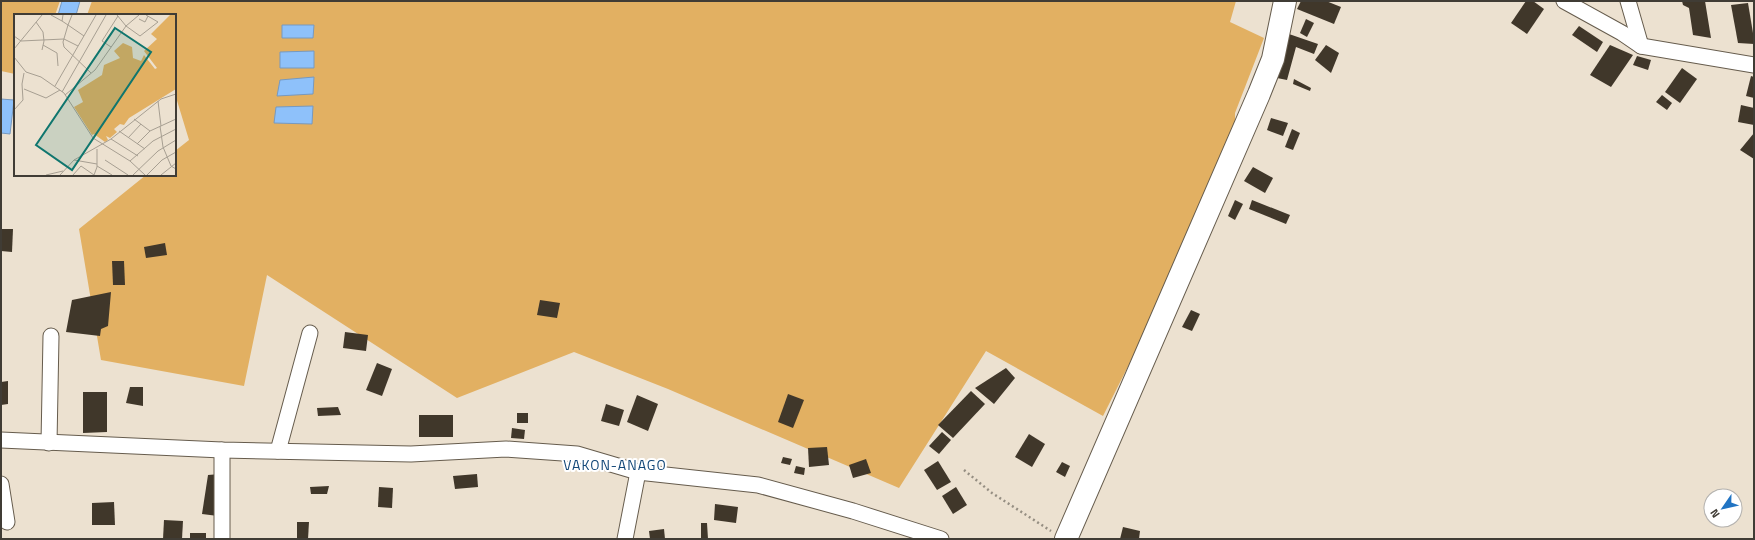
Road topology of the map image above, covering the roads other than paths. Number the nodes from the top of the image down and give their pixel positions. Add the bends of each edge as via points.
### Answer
1 (1285, 1) edge
2 (1564, 1) edge
3 (1628, 1) edge
4 (1641, 46) junction
5 (1754, 65) edge
6 (310, 333) dead end
7 (51, 336) dead end
8 (1, 440) edge
9 (49, 443) junction
10 (222, 450) junction
11 (278, 452) junction
12 (638, 472) junction
13 (1, 484) edge
14 (7, 522) dead end
15 (1059, 536) edge
16 (222, 539) edge
17 (625, 539) edge
18 (941, 539) edge

1 - 15 main road via 1273,59 1259,94
2 - 4 street
3 - 4 street
4 - 5 street
6 - 11 street
7 - 9 street
8 - 9 street
9 - 10 street
10 - 11 street
10 - 16 street
11 - 12 street via 411,454 514,450 577,454
12 - 17 street
12 - 18 street via 758,486 853,511
13 - 14 street

